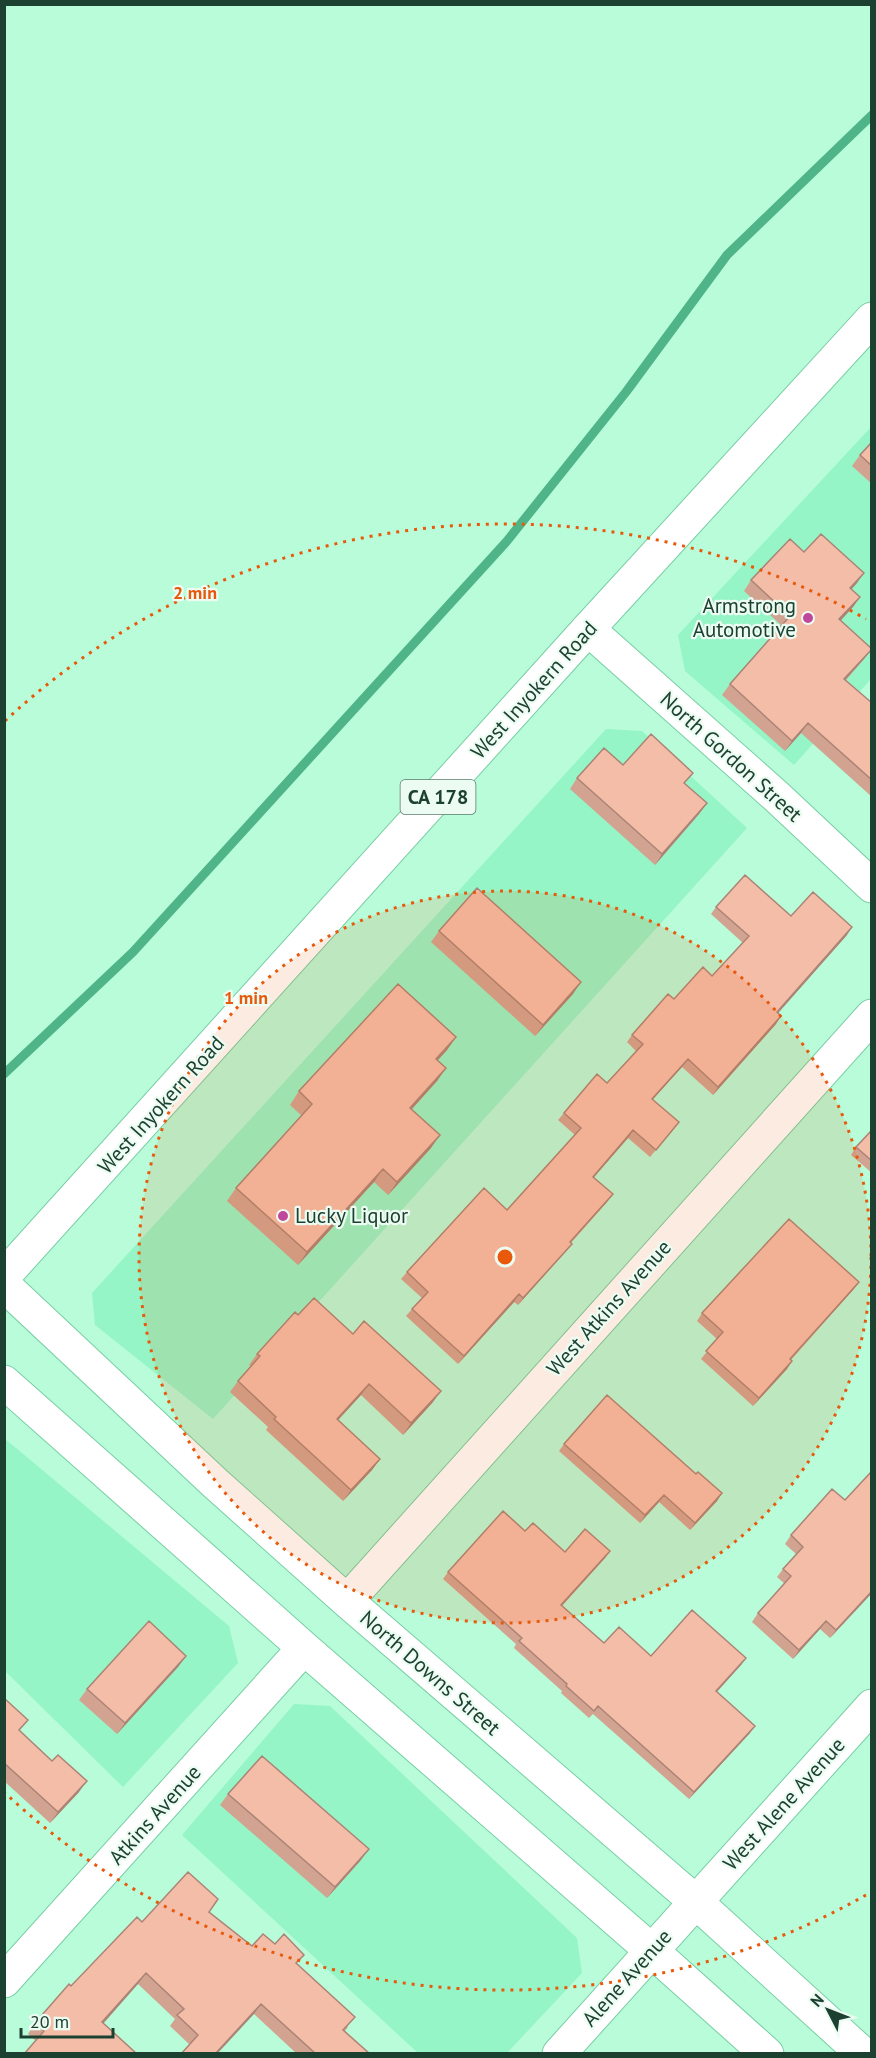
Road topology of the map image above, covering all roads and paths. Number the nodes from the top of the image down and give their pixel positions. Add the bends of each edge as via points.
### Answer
1 (872, 319) edge
2 (588, 629) junction
3 (872, 886) edge
4 (872, 1016) edge
5 (4, 1276) edge
6 (4, 1285) edge
7 (4, 1382) edge
8 (347, 1601) junction
9 (304, 1648) junction
10 (872, 1706) edge
11 (696, 1902) junction
12 (652, 1951) junction
13 (4, 1981) edge
14 (559, 2054) edge
15 (767, 2054) edge
16 (863, 2054) edge

1 - 2 street, West Inyokern Road / CA 178
2 - 3 street, North Gordon Street
2 - 5 street, West Inyokern Road / CA 178
4 - 8 street, West Atkins Avenue
6 - 8 street, North Downs Street
7 - 9 street
8 - 11 street, North Downs Street
9 - 12 street
9 - 13 street, Atkins Avenue
10 - 11 street, West Alene Avenue
11 - 12 street, Alene Avenue
11 - 16 street, North Downs Street
12 - 14 street, Alene Avenue
12 - 15 street

